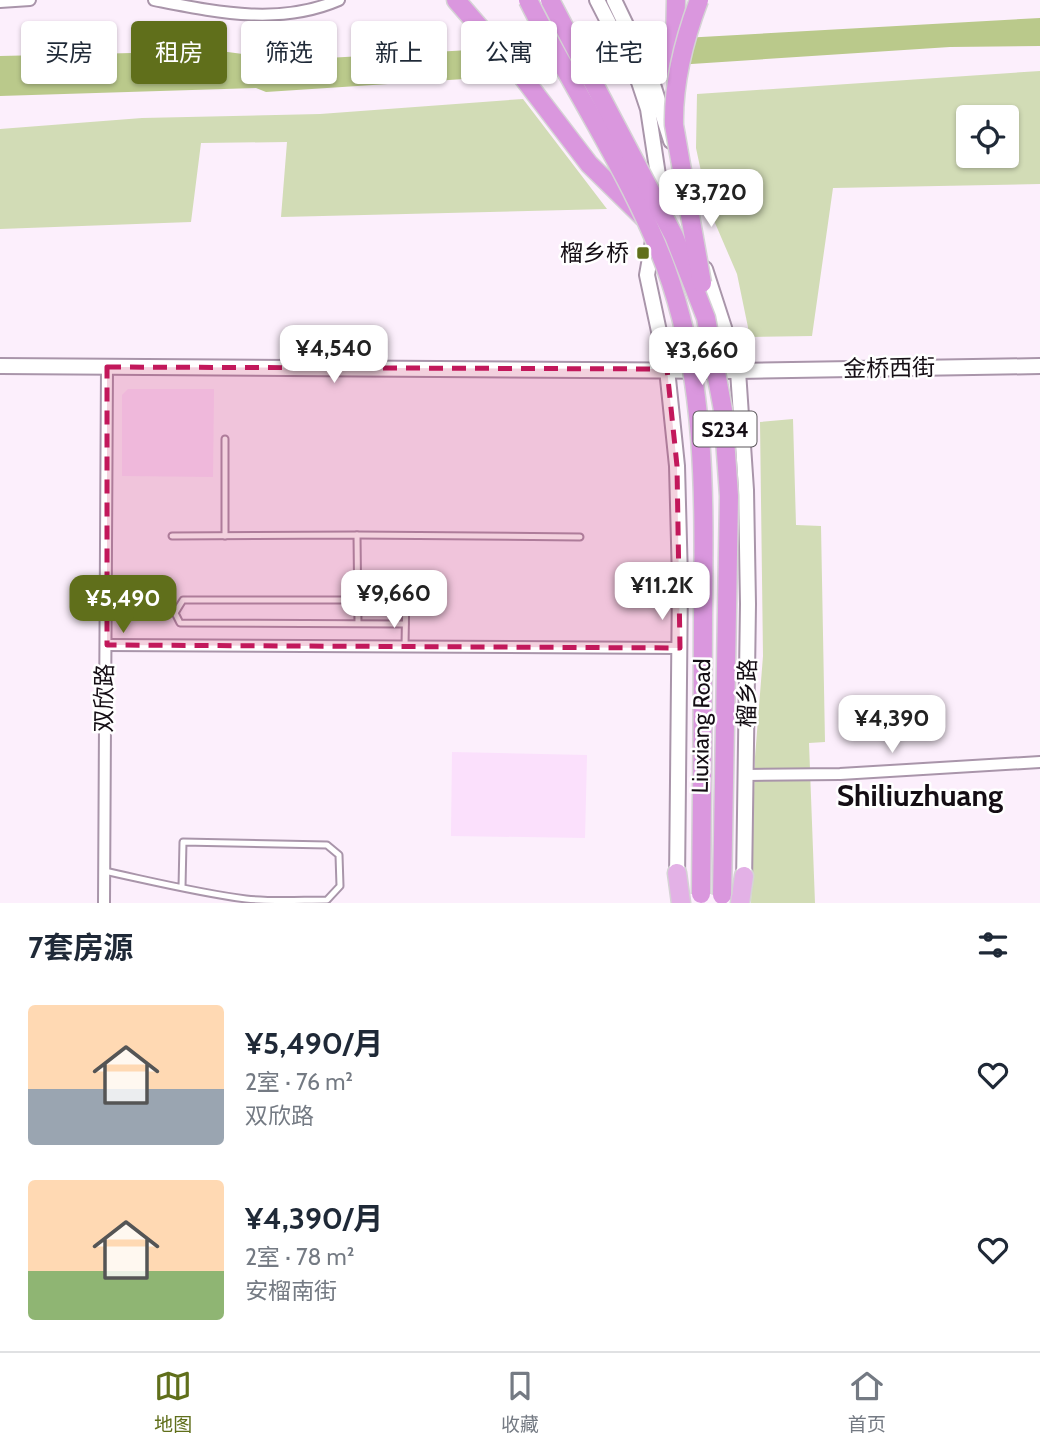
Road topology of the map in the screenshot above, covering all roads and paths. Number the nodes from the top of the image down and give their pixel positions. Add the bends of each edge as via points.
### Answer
1 (30, 0) edge
2 (154, 0) edge
3 (339, 0) edge
4 (456, 0) edge
5 (528, 0) edge
6 (550, 0) edge
7 (597, 0) edge
8 (614, 0) edge
9 (676, 0) edge
10 (699, 0) edge
11 (0, 2) edge
12 (665, 99) junction
13 (645, 219) junction
14 (706, 318) junction
15 (0, 366) edge
16 (107, 366) junction
17 (1040, 366) edge
18 (667, 369) junction
19 (738, 371) junction
20 (225, 439) dead end
21 (357, 535) junction
22 (172, 536) dead end
23 (225, 536) junction
24 (580, 537) dead end
25 (358, 586) junction
26 (358, 600) junction
27 (358, 624) junction
28 (405, 624) junction
29 (107, 645) junction
30 (405, 646) junction
31 (680, 648) junction
32 (1040, 762) edge
33 (746, 775) junction
34 (104, 871) junction
35 (677, 873) joint
36 (744, 876) joint
37 (182, 887) junction
38 (701, 899) edge
39 (722, 899) edge
40 (104, 903) edge
41 (679, 903) edge
42 (741, 903) edge

1 - 11 street
2 - 3 street via 223,14 263,15 316,10
4 - 13 highway via 589,164
5 - 13 highway, Liuxiang Road / S234, bridge
6 - 14 highway, Liuxiang Road / S234, bridge via 674,236
7 - 18 street via 648,109 661,195 647,275
8 - 12 street, 榴乡路
9 - 12 highway, bridge
10 - 12 highway, bridge
12 - 14 highway, bridge via 674,125
12 - 19 street, 榴乡路 via 693,231
13 - 38 highway, Liuxiang Road / S234, bridge via 674,291 698,393 704,494
14 - 39 highway, Liuxiang Road / S234, bridge via 723,410 729,496
15 - 16 street, 金桥西街
16 - 18 street, 金桥西街
16 - 29 street, 双欣路
17 - 19 street, 金桥西街
18 - 19 street, 金桥西街
18 - 31 street via 677,466
19 - 33 street, 榴乡路 via 748,604
20 - 23 lane
21 - 23 lane
21 - 24 lane
21 - 25 lane
22 - 23 lane
25 - 26 lane
25 - 28 lane via 406,587
26 - 27 lane
26 - 27 lane via 183,600 175,612 180,623
27 - 28 lane
28 - 30 lane
29 - 30 street
29 - 34 street, 双欣路 via 103,661
30 - 31 street
31 - 35 street
32 - 33 street
33 - 36 street, 榴乡路
34 - 37 lane
34 - 40 street, 双欣路
35 - 41 main road
36 - 42 main road
37 - 37 lane via 250,899 327,900 340,886 339,855 327,845 183,842

